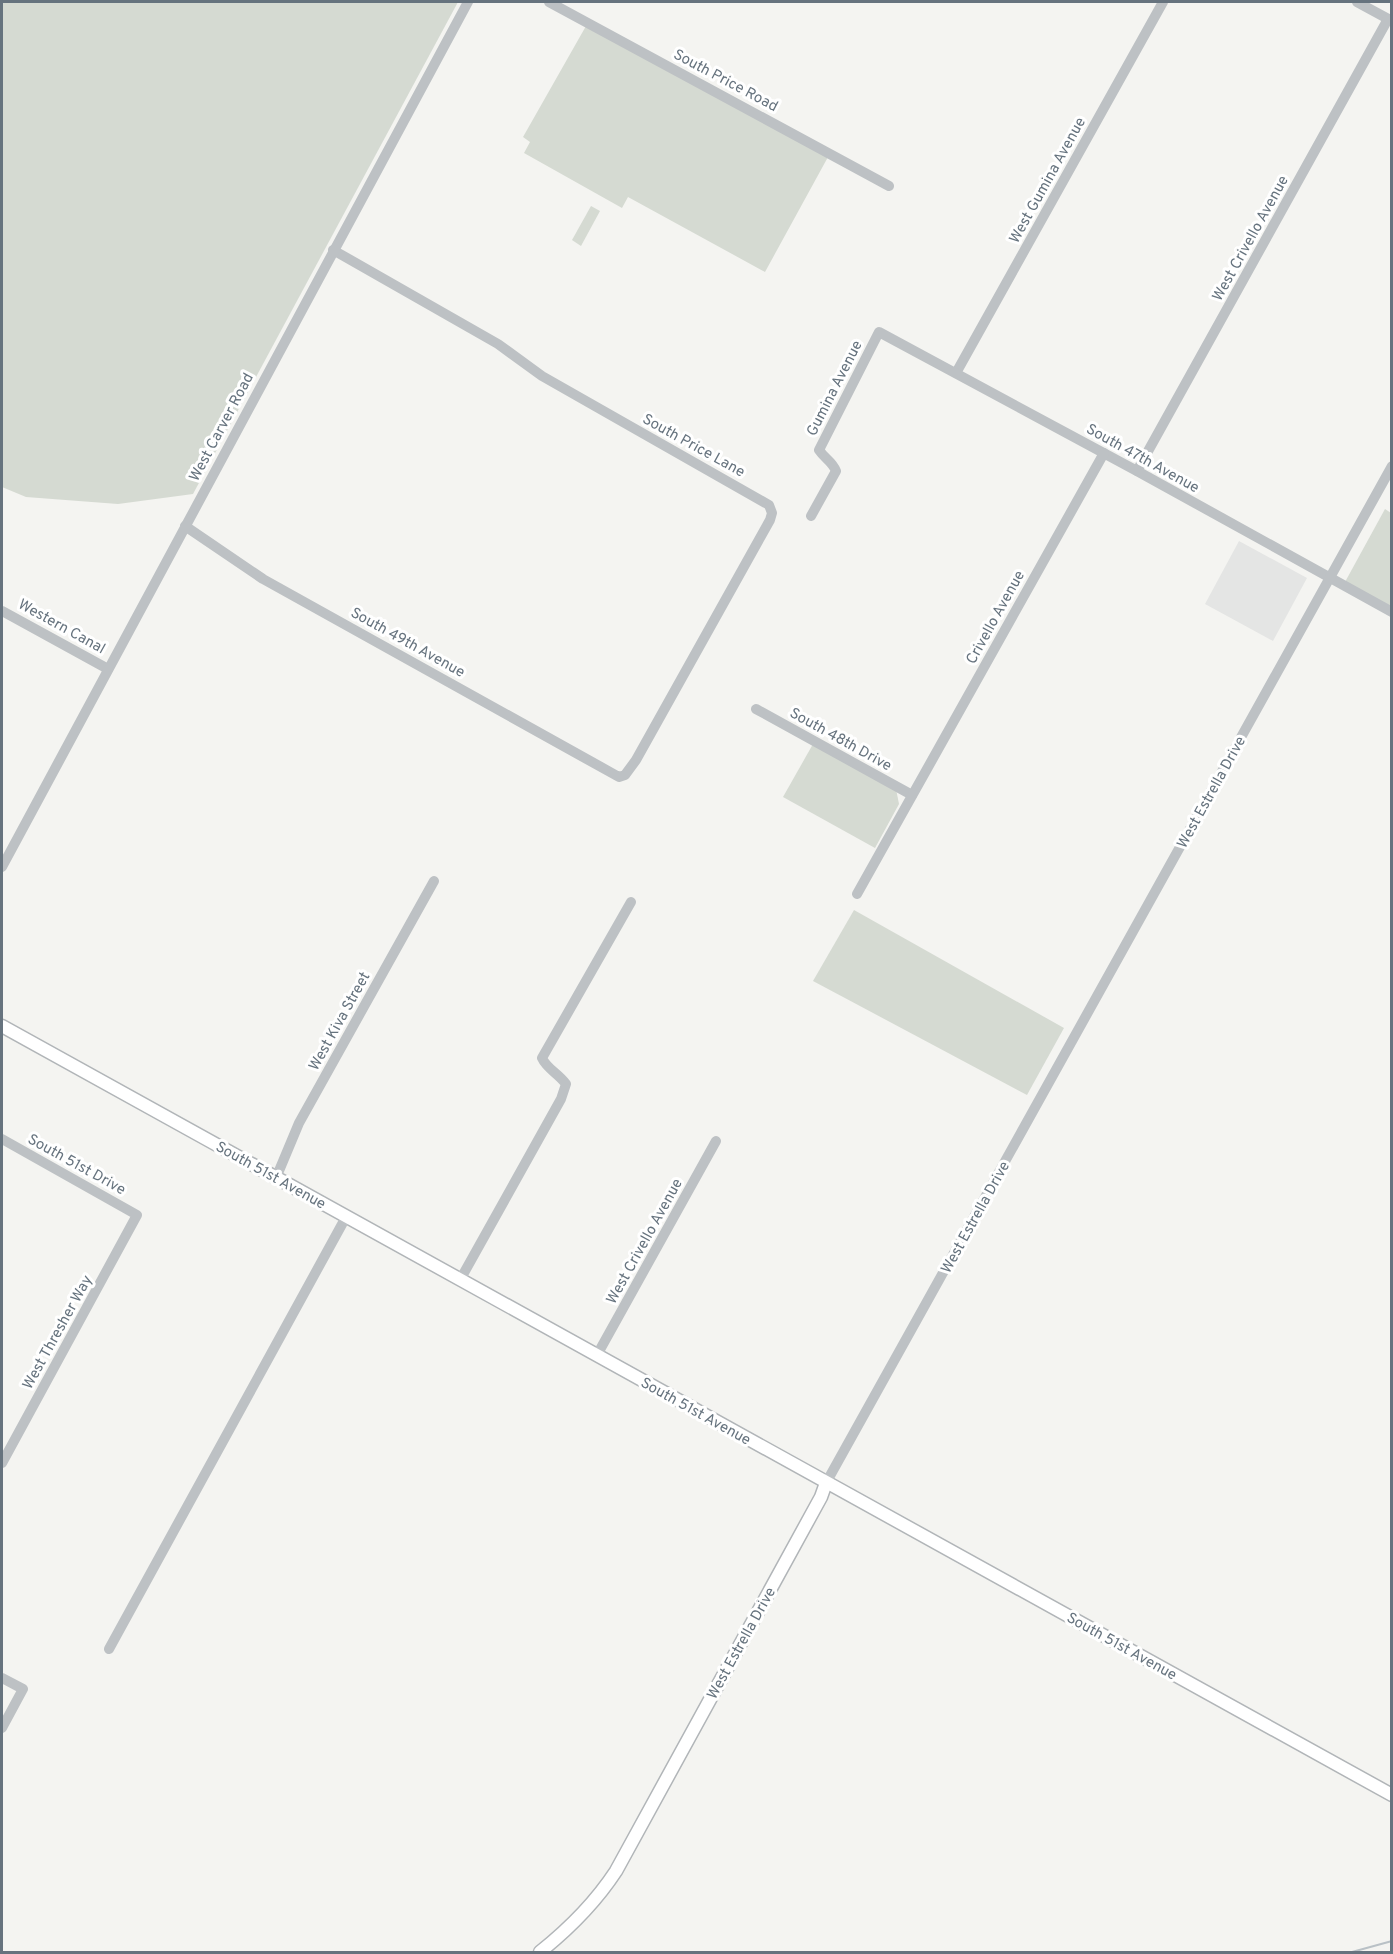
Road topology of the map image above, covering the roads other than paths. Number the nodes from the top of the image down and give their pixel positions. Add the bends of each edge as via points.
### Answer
1 (468, 2) edge
2 (549, 2) edge
3 (1163, 2) edge
4 (1357, 2) edge
5 (1390, 20) edge
6 (889, 186) dead end
7 (339, 254) junction
8 (879, 332) joint
9 (956, 373) junction
10 (1104, 453) junction
11 (1392, 466) edge
12 (1137, 471) junction
13 (811, 516) dead end
14 (185, 526) junction
15 (1330, 579) junction
16 (2, 610) edge
17 (1392, 612) edge
18 (108, 669) junction
19 (756, 710) dead end
20 (619, 777) joint
21 (912, 795) junction
22 (2, 867) edge
23 (434, 881) dead end
24 (857, 894) dead end
25 (631, 902) dead end
26 (2, 1026) edge
27 (2, 1139) edge
28 (716, 1141) dead end
29 (276, 1178) junction
30 (137, 1215) joint
31 (346, 1217) junction
32 (460, 1280) junction
33 (597, 1356) junction
34 (2, 1463) edge
35 (826, 1483) junction
36 (109, 1649) dead end
37 (2, 1678) edge
38 (2, 1728) edge
39 (1392, 1795) edge
40 (540, 1953) edge

1 - 7 street, West Carver Road
2 - 6 street, South Price Road
3 - 9 street, West Gumina Avenue
4 - 5 street
5 - 12 street, West Crivello Avenue
7 - 14 street, West Carver Road
7 - 20 street, South Price Lane via 498,344 542,376 769,505 772,513 765,530 636,760 626,775
8 - 9 street, South 47th Avenue
8 - 13 street, Gumina Avenue via 819,450 833,462 836,471
9 - 10 street, South 47th Avenue
10 - 12 street, South 47th Avenue
10 - 21 street, Crivello Avenue
11 - 15 street, West Estrella Drive
12 - 15 street, South 47th Avenue
14 - 18 street, West Carver Road
14 - 20 street, South 49th Avenue via 263,579
15 - 17 street, South 47th Avenue
15 - 35 street, West Estrella Drive
16 - 18 street, Western Canal
18 - 22 street, West Carver Road
19 - 21 street, South 48th Drive
21 - 24 street
23 - 29 street, West Kiva Street via 299,1123
25 - 32 street via 542,1058 566,1084 561,1099
26 - 29 main road, South 51st Avenue
27 - 30 street, South 51st Drive
28 - 33 street, West Crivello Avenue
29 - 31 main road, South 51st Avenue
30 - 34 street, West Thresher Way
31 - 32 main road, South 51st Avenue
31 - 36 street
32 - 33 main road, South 51st Avenue
33 - 35 main road, South 51st Avenue
35 - 39 main road, South 51st Avenue
35 - 40 main road, West Estrella Drive via 616,1871 587,1910
37 - 38 street via 23,1689

